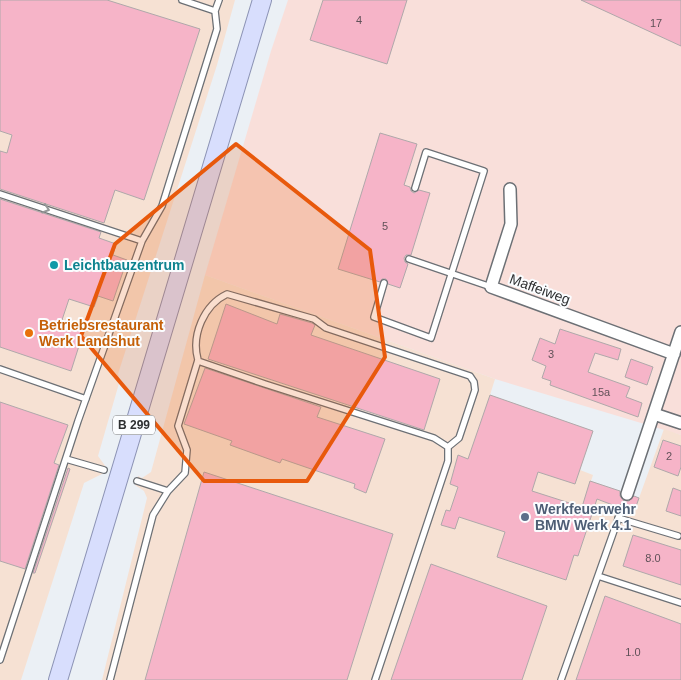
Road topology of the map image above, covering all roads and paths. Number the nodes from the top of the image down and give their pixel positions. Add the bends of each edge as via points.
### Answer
1 (182, 0) edge
2 (219, 0) edge
3 (262, 0) edge
4 (215, 11) junction
5 (414, 188) dead end
6 (510, 189) dead end
7 (0, 194) edge
8 (142, 241) junction
9 (409, 259) dead end
10 (451, 274) junction
11 (384, 283) dead end
12 (491, 287) junction
13 (681, 332) edge
14 (674, 354) junction
15 (198, 360) junction
16 (0, 369) edge
17 (86, 399) junction
18 (654, 414) junction
19 (681, 423) edge
20 (448, 447) junction
21 (66, 459) junction
22 (104, 470) dead end
23 (137, 481) dead end
24 (168, 490) junction
25 (627, 494) dead end
26 (622, 508) dead end
27 (618, 518) junction
28 (678, 536) dead end
29 (598, 576) junction
30 (681, 603) edge
31 (0, 660) edge
32 (58, 680) edge
33 (110, 680) edge
34 (375, 680) edge
35 (561, 680) edge

1 - 4 lane
2 - 4 lane
3 - 32 main road, B 299
4 - 8 lane via 217,29 162,206
5 - 10 lane via 426,152 484,171
6 - 12 street, Maffeiweg via 511,224
7 -> 8 lane
8 - 17 lane
9 - 10 lane
10 - 11 lane via 431,338 374,317
10 - 12 lane
12 - 14 street, Maffeiweg
13 - 14 street
14 - 18 street
15 - 20 lane via 434,438
15 - 20 lane via 196,341 202,320 216,299 227,294 314,319 326,328 470,376 475,390 459,438
15 - 24 lane via 178,426 186,450 185,473
16 - 17 lane
17 - 21 lane
18 - 19 street
18 - 25 street
20 - 34 lane via 448,461
21 - 22 lane
21 - 31 lane
23 - 24 lane
24 - 33 lane via 153,515
26 - 27 lane
27 - 28 lane
27 - 29 lane
29 - 30 lane
29 - 35 lane

